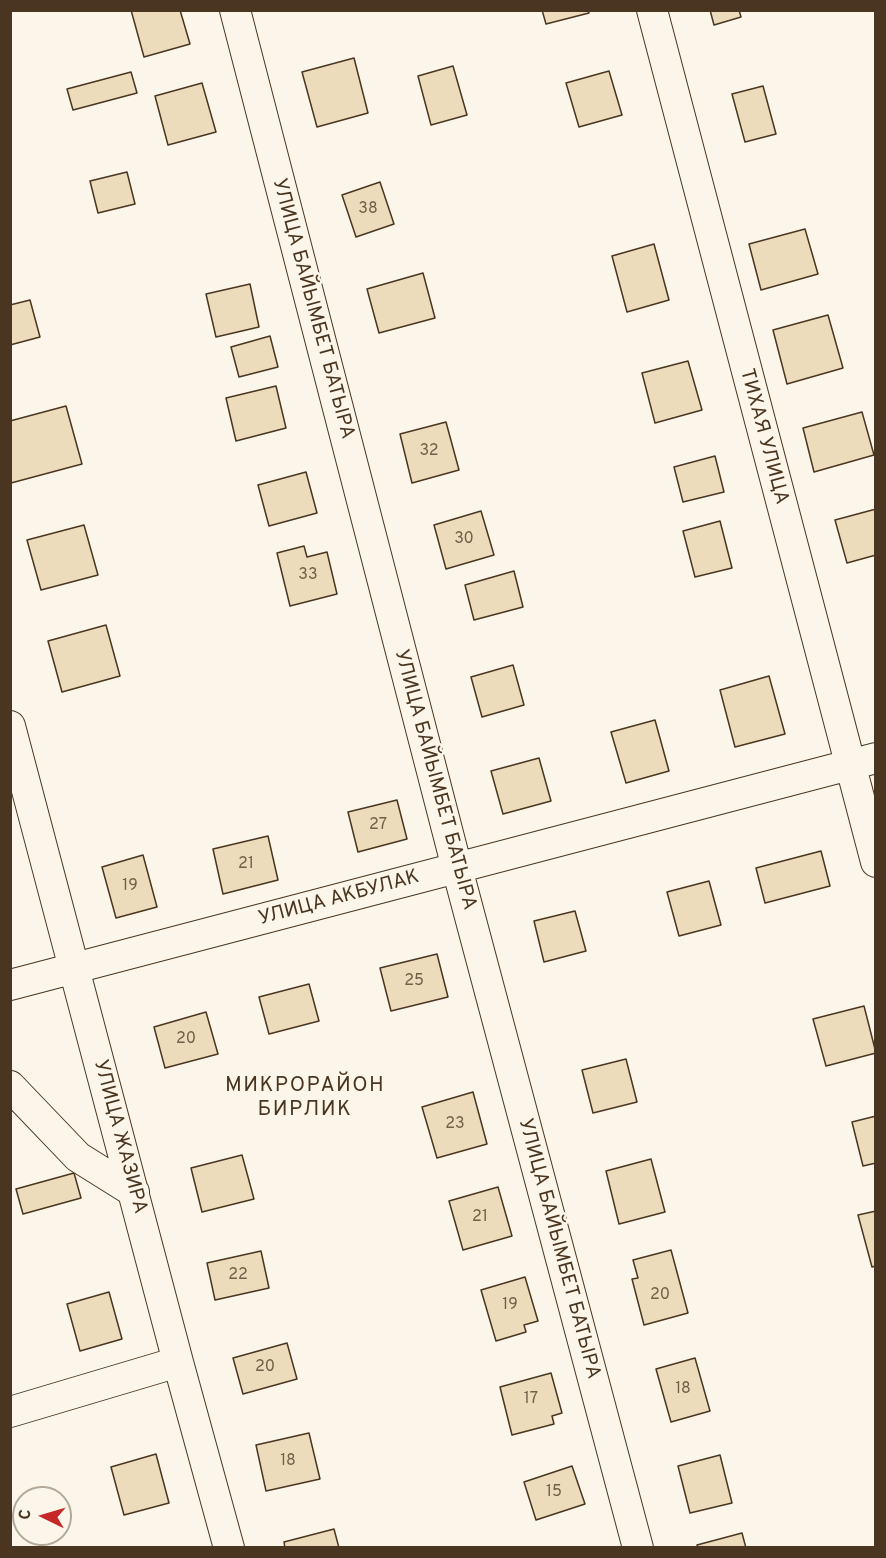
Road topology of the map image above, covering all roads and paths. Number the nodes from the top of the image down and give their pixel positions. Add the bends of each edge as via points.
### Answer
1 (235, 10) edge
2 (652, 10) edge
3 (10, 726) edge
4 (862, 761) edge
5 (876, 862) edge
6 (457, 868) junction
7 (76, 969) junction
8 (10, 985) edge
9 (10, 1086) edge
10 (134, 1192) junction
11 (178, 1362) junction
12 (10, 1412) edge
13 (229, 1548) edge
14 (638, 1548) edge

1 - 6 street, УЛИЦА БАЙЫМБЕТ БАТЫРА
2 - 4 street, ТИХАЯ УЛИЦА
3 - 7 street, УЛИЦА ЖАЗИРА
4 - 5 street, ТИХАЯ УЛИЦА
4 - 6 street, УЛИЦА АКБУЛАК
6 - 7 street, УЛИЦА АКБУЛАК
6 - 14 street, УЛИЦА БАЙЫМБЕТ БАТЫРА
7 - 8 street, УЛИЦА АКБУЛАК
7 - 10 street, УЛИЦА ЖАЗИРА
9 - 10 street via 78,1157
10 - 11 street, УЛИЦА ЖАЗИРА
11 - 12 street
11 - 13 street, УЛИЦА ЖАЗИРА

